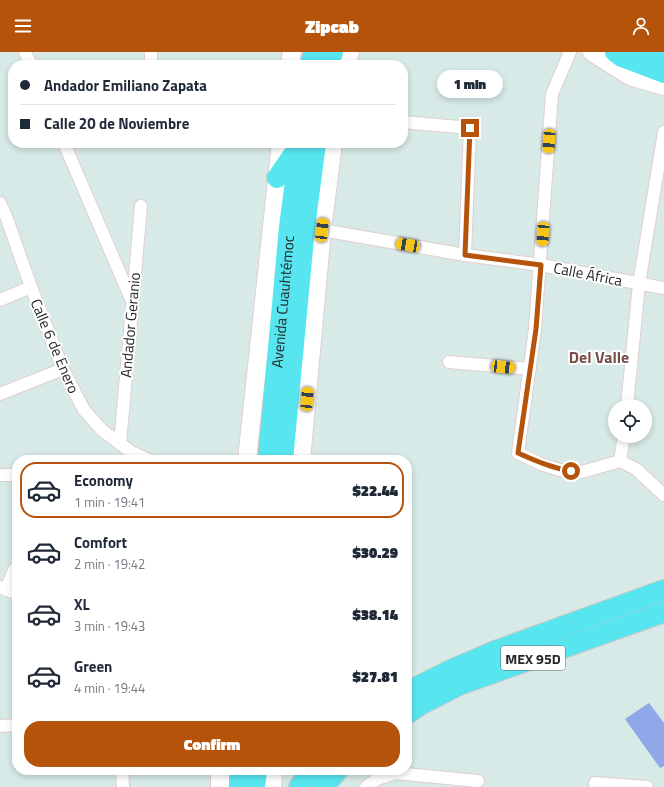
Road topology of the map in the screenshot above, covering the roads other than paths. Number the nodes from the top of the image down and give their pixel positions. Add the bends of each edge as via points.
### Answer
1 (570, 52) edge
2 (592, 52) edge
3 (615, 52) edge
4 (648, 52) edge
5 (664, 58) edge
6 (664, 73) edge
7 (664, 86) edge
8 (408, 122) edge
9 (664, 132) edge
10 (66, 148) edge
11 (296, 148) edge
12 (299, 148) edge
13 (299, 148) edge
14 (332, 148) edge
15 (276, 178) joint
16 (0, 203) edge
17 (141, 206) dead end
18 (3, 218) edge
19 (322, 230) junction
20 (465, 255) junction
21 (541, 265) junction
22 (639, 284) junction
23 (31, 287) junction
24 (664, 288) edge
25 (0, 300) edge
26 (132, 300) junction
27 (449, 362) dead end
28 (63, 370) junction
29 (530, 370) junction
30 (0, 394) edge
31 (628, 399) edge
32 (623, 443) edge
33 (120, 444) junction
34 (138, 455) edge
35 (248, 455) edge
36 (268, 455) edge
37 (283, 455) edge
38 (301, 455) edge
39 (620, 461) junction
40 (12, 474) edge
41 (0, 475) edge
42 (664, 496) edge
43 (12, 577) edge
44 (8, 590) edge
45 (664, 590) edge
46 (664, 612) edge
47 (412, 690) edge
48 (412, 711) edge
49 (12, 725) edge
50 (0, 726) edge
51 (412, 774) edge
52 (122, 775) edge
53 (220, 775) edge
54 (240, 775) edge
55 (256, 775) edge
56 (273, 775) edge
57 (308, 775) edge
58 (334, 775) edge
59 (389, 775) edge
60 (478, 780) dead end
61 (596, 785) edge
62 (123, 787) edge
63 (220, 787) edge
64 (239, 787) edge
65 (255, 787) edge
66 (272, 787) edge
67 (298, 787) edge
68 (323, 787) edge
69 (366, 787) edge
70 (647, 787) edge

1 - 21 street via 552,94
2 - 7 street via 630,76
3 - 6 main road
4 - 5 main road
8 - 20 street via 470,128
9 - 22 street
10 - 26 street
11 - 15 main road
12 - 36 main road, Avenida Cuauhtémoc
13 - 37 main road, Avenida Cuauhtémoc via 305,228
14 - 19 street
15 - 35 street
16 - 18 street, Calle 6 de Enero
17 - 26 street, Andador Geranio
18 - 23 street, Calle 6 de Enero
19 - 20 street, Calle África
19 - 38 street
20 - 21 street, Calle África
21 - 22 street, Calle África
21 - 29 street
22 - 24 street, Calle África
22 - 31 street
23 - 25 street
23 - 28 street, Calle 6 de Enero
26 - 33 street, Andador Geranio
27 - 29 street
28 - 30 street
28 - 33 street, Calle 6 de Enero via 84,410 102,430
29 - 39 street via 518,453 560,470 582,472
32 - 39 street
33 - 34 street, Calle 6 de Enero
39 - 42 street via 636,469
40 - 41 street
43 - 44 street
45 - 47 main road, MEX 95D via 495,651
46 - 48 main road, MEX 95D via 459,685
49 - 50 street
51 - 60 street
52 - 62 street
53 - 63 street
54 - 64 main road
55 - 65 main road
56 - 66 street
57 - 67 main road
58 - 68 main road
59 - 69 street via 377,779
61 - 70 street

